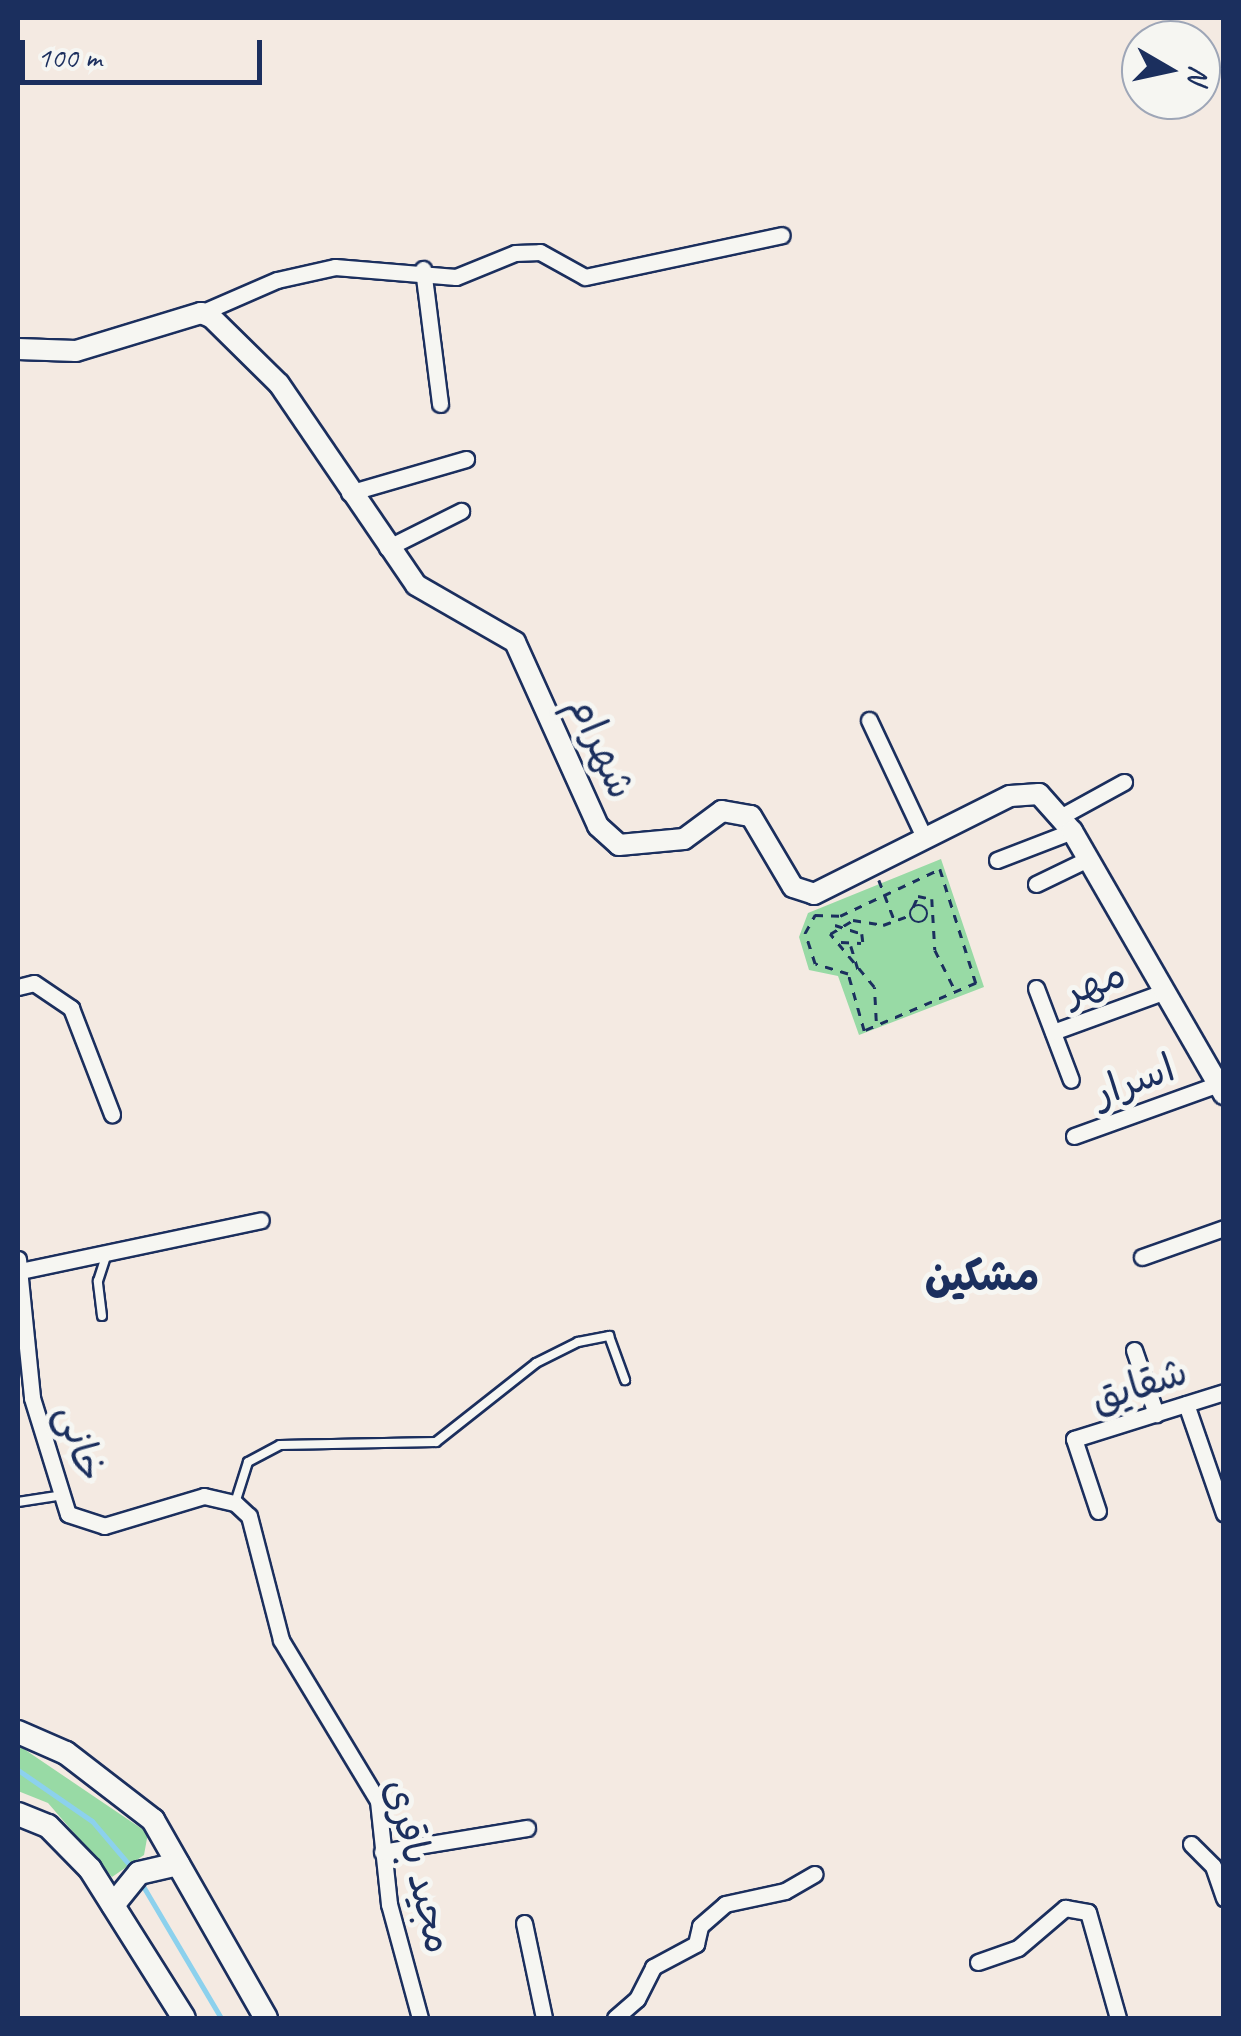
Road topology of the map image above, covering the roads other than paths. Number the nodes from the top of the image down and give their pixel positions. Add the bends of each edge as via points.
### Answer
1 (782, 235) dead end
2 (423, 269) junction
3 (200, 313) junction
4 (18, 349) edge
5 (440, 404) dead end
6 (466, 459) dead end
7 (349, 493) junction
8 (462, 511) dead end
9 (386, 548) junction
10 (869, 720) dead end
11 (1124, 782) dead end
12 (1066, 824) junction
13 (925, 839) junction
14 (1088, 859) junction
15 (996, 860) dead end
16 (1036, 884) dead end
17 (18, 988) edge
18 (1036, 988) dead end
19 (1160, 993) junction
20 (1053, 1032) junction
21 (1071, 1080) dead end
22 (1221, 1086) edge
23 (112, 1114) dead end
24 (1074, 1136) dead end
25 (261, 1220) dead end
26 (1223, 1229) edge
27 (106, 1256) junction
28 (1142, 1257) dead end
29 (19, 1265) edge
30 (102, 1316) dead end
31 (1134, 1350) dead end
32 (624, 1380) dead end
33 (1224, 1392) edge
34 (1186, 1404) junction
35 (1156, 1414) junction
36 (64, 1495) junction
37 (18, 1502) edge
38 (235, 1502) junction
39 (1098, 1511) dead end
40 (1223, 1511) edge
41 (18, 1732) edge
42 (18, 1814) edge
43 (527, 1828) dead end
44 (1192, 1844) dead end
45 (382, 1852) junction
46 (178, 1864) junction
47 (815, 1874) dead end
48 (1224, 1898) edge
49 (113, 1905) junction
50 (524, 1923) dead end
51 (978, 1962) dead end
52 (179, 2015) edge
53 (266, 2018) edge
54 (420, 2018) edge
55 (544, 2018) edge
56 (614, 2018) edge
57 (1118, 2018) edge

1 - 2 street via 585,277 540,252 515,253 456,277
2 - 3 street via 335,267 276,280
2 - 5 street
3 - 4 street via 76,351
3 - 7 street, شهرام via 280,384
6 - 7 street
7 - 9 street, شهرام
8 - 9 street
9 - 13 street, شهرام via 416,584 514,642 598,826 619,845 684,838 722,811 750,816 793,888 814,894
10 - 13 street
11 - 12 street
12 - 13 street, شهرام via 1026,789
12 - 14 street
12 - 15 street
14 - 16 street
14 - 19 street
17 - 23 street via 34,983 71,1008
18 - 20 street
19 - 20 street, مهر
19 - 22 street
20 - 21 street
22 - 24 street, اسرار
25 - 27 street
26 - 28 street
27 - 29 street
27 - 30 lane via 98,1281
29 - 36 street, خانی via 32,1398
31 - 35 street
32 - 38 lane via 610,1336 578,1342 536,1363 436,1442 280,1445 248,1462
33 - 34 street, شقایق
34 - 35 street, شقایق
34 - 40 street
35 - 39 street, شقایق via 1074,1439
36 - 37 lane
36 - 38 street, خانی via 68,1514 104,1526 204,1496
38 - 45 street, مجید باقری via 249,1516 281,1640 378,1801
41 - 46 main road via 111,1782 154,1820
42 - 49 main road via 48,1826
43 - 45 street
44 - 48 street via 1213,1866
45 - 54 street, مجید باقری
46 - 49 main road via 138,1873
46 - 53 main road
47 - 56 street via 786,1891 725,1904 700,1926 696,1944 653,1968 625,2014
49 - 52 main road
50 - 55 street
51 - 57 street via 1018,1948 1065,1908 1088,1912

